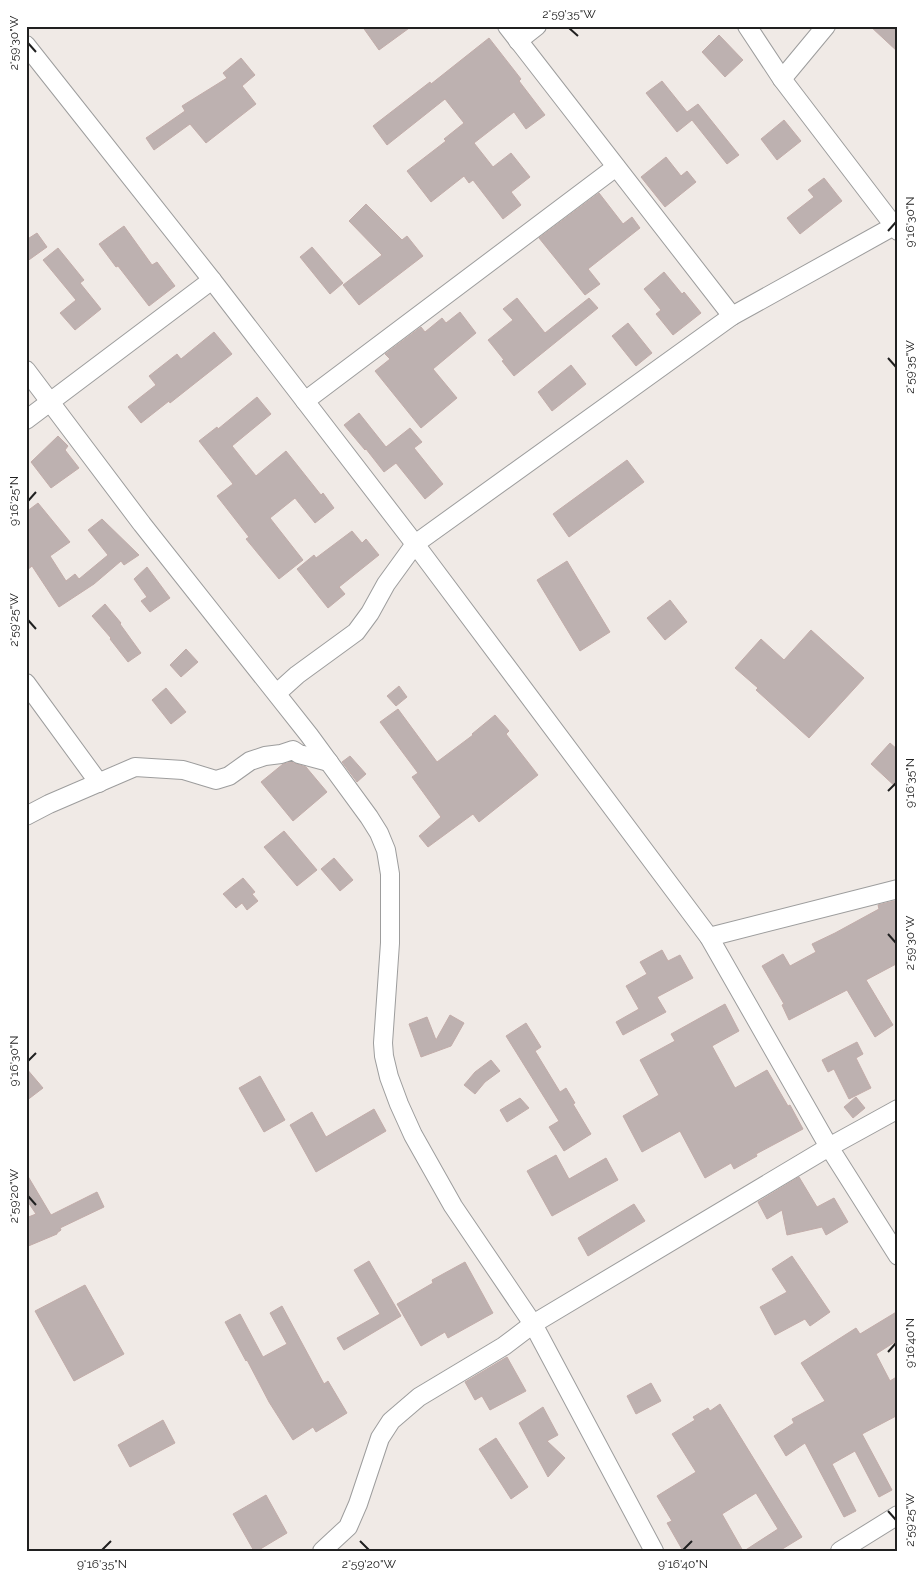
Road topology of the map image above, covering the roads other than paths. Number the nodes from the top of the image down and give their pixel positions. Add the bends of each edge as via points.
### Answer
1 (507, 26) edge
2 (537, 26) edge
3 (747, 26) edge
4 (826, 26) edge
5 (518, 41) junction
6 (26, 45) edge
7 (782, 79) junction
8 (616, 167) junction
9 (896, 228) edge
10 (212, 280) junction
11 (732, 316) junction
12 (26, 370) edge
13 (305, 401) junction
14 (50, 402) junction
15 (26, 420) edge
16 (415, 544) junction
17 (26, 683) edge
18 (277, 694) junction
19 (330, 762) junction
20 (99, 783) junction
21 (26, 816) edge
22 (898, 889) edge
23 (709, 937) junction
24 (898, 1109) edge
25 (829, 1147) junction
26 (898, 1256) edge
27 (533, 1324) junction
28 (898, 1515) edge
29 (322, 1551) edge
30 (654, 1551) edge
31 (840, 1551) edge

1 - 5 street
2 - 5 street
3 - 7 street
4 - 7 street
5 - 8 street
6 - 10 street
7 - 9 street
8 - 11 street
8 - 13 street
9 - 11 street
10 - 13 street
10 - 14 street
11 - 16 street
12 - 14 street
13 - 16 street
14 - 15 street
14 - 18 street
16 - 18 street via 356,632 297,675
16 - 23 street
17 - 20 street
18 - 19 street
19 - 20 street via 293,750 257,758 229,776 216,780 183,770 136,767
19 - 27 street via 369,817 386,850 390,874 390,943 383,1044 399,1104 454,1206
20 - 21 street
22 - 23 street
23 - 25 street
24 - 25 street
25 - 26 street
25 - 27 street
27 - 29 street via 504,1346 419,1397 391,1420 380,1438 348,1527
27 - 30 street
28 - 31 street

